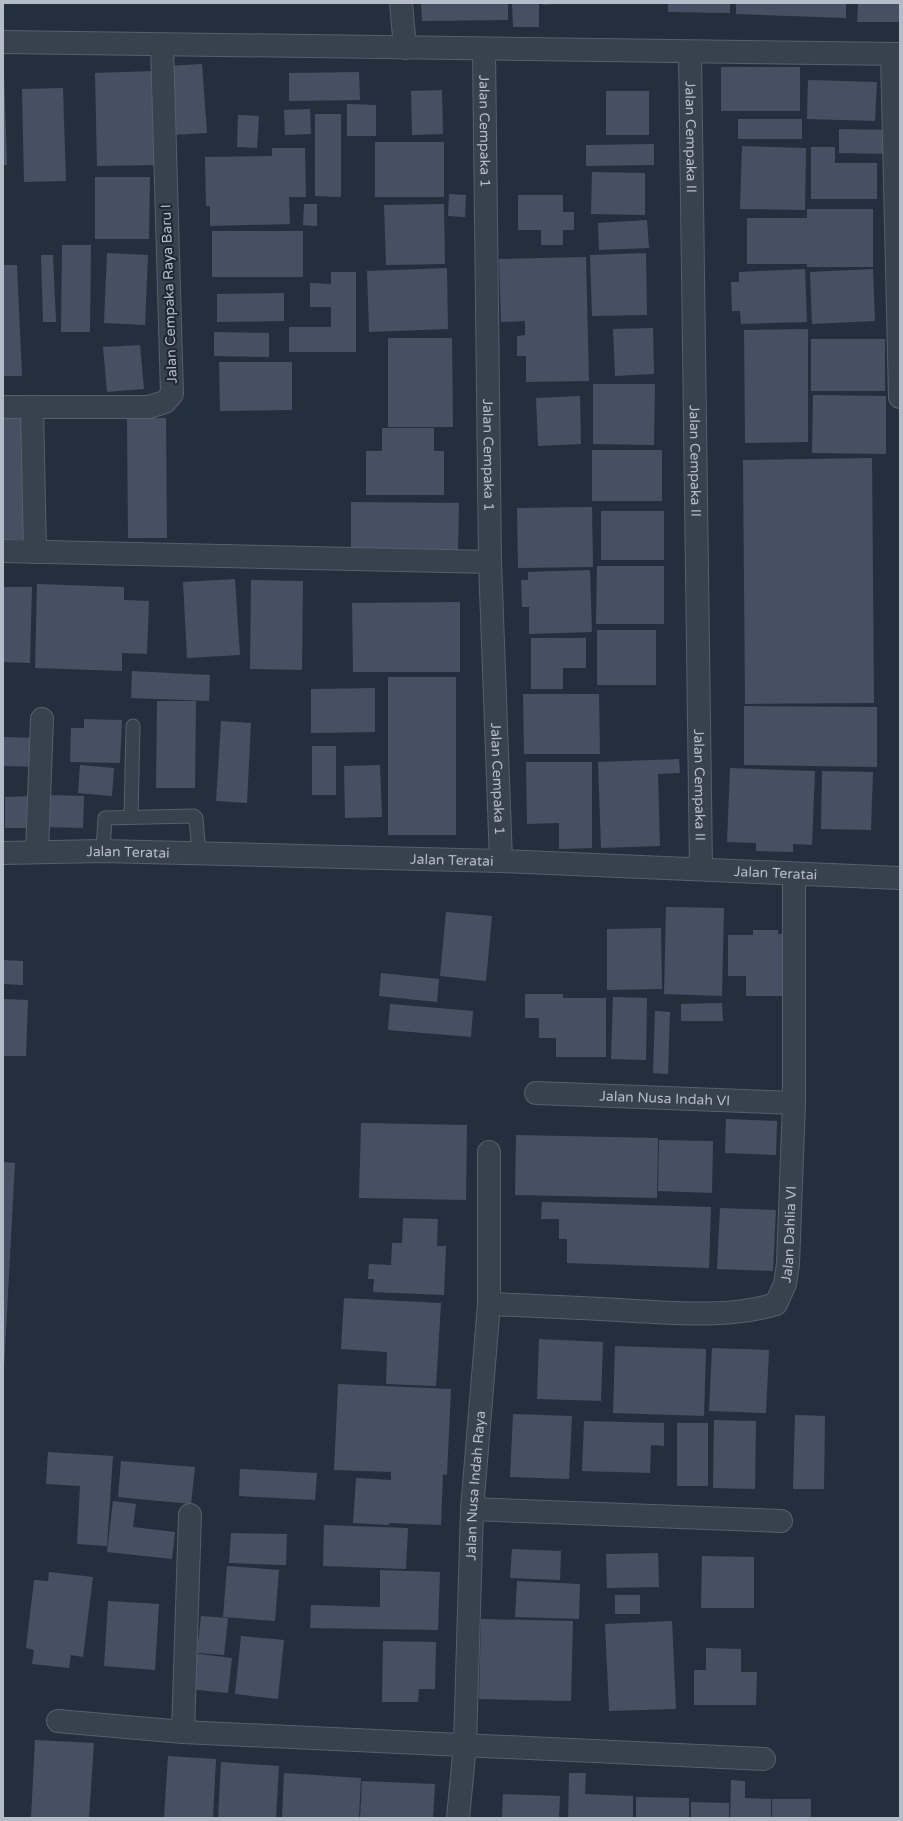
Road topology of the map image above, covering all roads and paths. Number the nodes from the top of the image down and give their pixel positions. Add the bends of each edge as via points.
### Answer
1 (401, 3) edge
2 (3, 42) edge
3 (162, 45) junction
4 (405, 48) junction
5 (484, 49) junction
6 (690, 52) junction
7 (896, 54) edge
8 (900, 397) edge
9 (32, 406) junction
10 (3, 407) edge
11 (3, 551) edge
12 (34, 552) junction
13 (490, 562) junction
14 (42, 719) dead end
15 (133, 726) dead end
16 (131, 817) junction
17 (103, 851) junction
18 (37, 852) junction
19 (3, 853) edge
20 (199, 854) junction
21 (501, 861) junction
22 (701, 870) junction
23 (794, 874) junction
24 (900, 878) edge
25 (536, 1093) dead end
26 (794, 1103) junction
27 (489, 1152) dead end
28 (489, 1304) junction
29 (472, 1509) junction
30 (190, 1515) dead end
31 (781, 1521) dead end
32 (58, 1721) dead end
33 (183, 1732) junction
34 (465, 1745) junction
35 (764, 1759) dead end
36 (458, 1818) edge

1 - 4 street
2 - 3 street
3 - 4 street
3 - 9 street, Jalan Cempaka Raya Baru I via 172,394 165,402 148,408
4 - 5 street
5 - 6 street
5 - 13 street, Jalan Cempaka 1
6 - 7 street
6 - 22 street, Jalan Cempaka II
7 - 8 street
9 - 10 street, Jalan Cempaka Raya Baru I
9 - 12 street
11 - 12 street
12 - 13 street
13 - 21 street, Jalan Cempaka 1
14 - 18 street
15 - 16 lane
16 - 17 lane via 105,818
16 - 20 lane via 194,816
17 - 18 street, Jalan Teratai
17 - 20 street, Jalan Teratai
18 - 19 street, Jalan Teratai
20 - 21 street, Jalan Teratai
21 - 22 street, Jalan Teratai
22 - 23 street, Jalan Teratai
23 - 24 street, Jalan Teratai
23 - 26 street, Jalan Dahlia VI
25 - 26 street, Jalan Nusa Indah VI
26 - 28 street, Jalan Dahlia VI via 788,1264 785,1284 776,1304 727,1313
27 - 28 street, Jalan Nusa Indah Raya
28 - 29 street, Jalan Nusa Indah Raya
29 - 31 street
29 - 34 street, Jalan Nusa Indah Raya
30 - 33 street
32 - 33 street
33 - 34 street
34 - 35 street
34 - 36 street, Jalan Nusa Indah Raya

